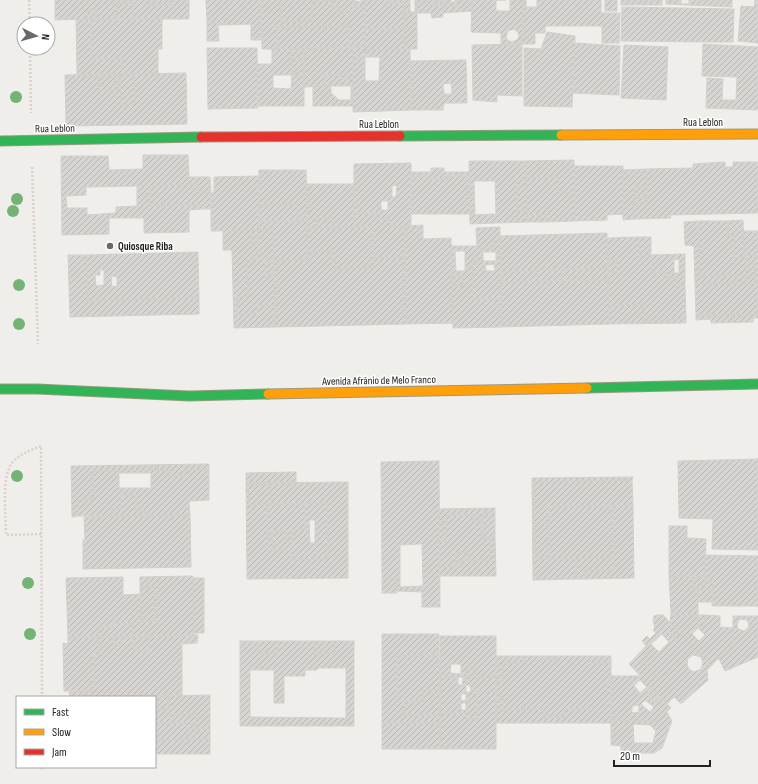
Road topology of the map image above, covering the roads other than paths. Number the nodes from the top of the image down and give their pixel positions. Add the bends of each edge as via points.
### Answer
1 (758, 134) edge
2 (0, 141) edge
3 (758, 384) edge
4 (0, 389) edge

1 - 2 street, Rua Leblon via 206,136
3 - 4 street, Avenida Afrânio de Melo Franco via 189,396

